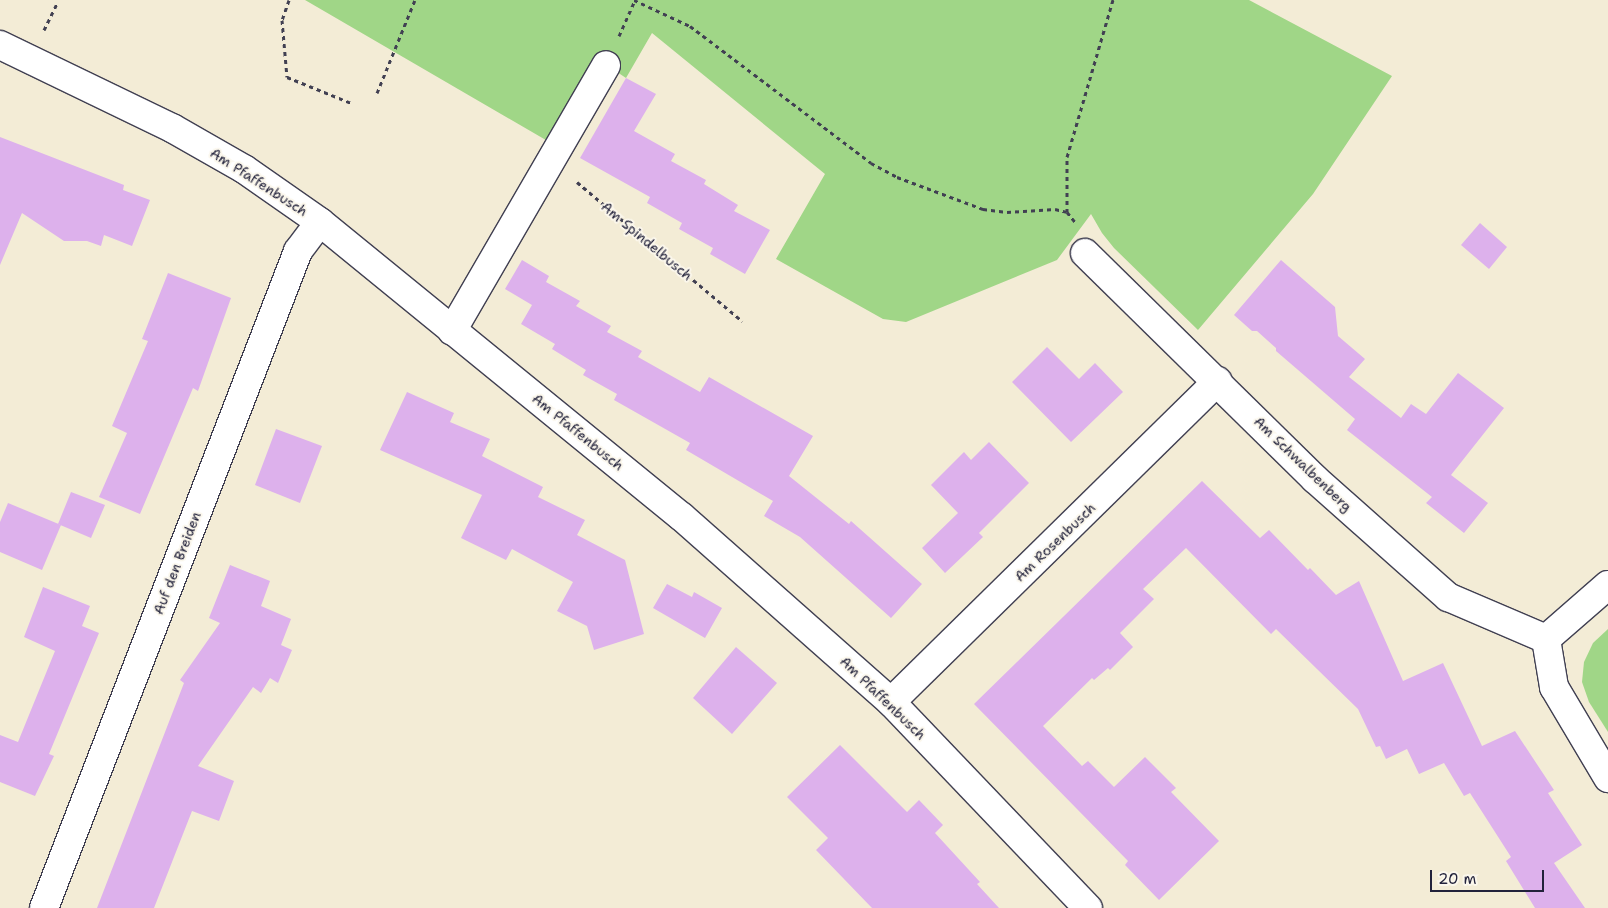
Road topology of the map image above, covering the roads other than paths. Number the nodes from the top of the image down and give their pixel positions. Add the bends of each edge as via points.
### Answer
1 (0, 45) edge
2 (606, 65) dead end
3 (320, 222) junction
4 (1085, 253) road end
5 (452, 331) junction
6 (1218, 381) junction
7 (1608, 585) edge
8 (1546, 639) junction
9 (891, 702) junction
10 (1608, 778) edge
11 (44, 908) edge
12 (1088, 908) edge

1 - 3 street, Am Pfaffenbusch via 172,128 244,169
2 - 5 street
3 - 5 street, Am Pfaffenbusch
3 - 11 street, Auf den Breiden via 298,251
4 - 6 street, Am Schwalbenberg
5 - 9 street, Am Pfaffenbusch via 682,517
6 - 8 street, Am Schwalbenberg via 1315,479 1448,596
6 - 9 street, Am Rosenbusch
7 - 8 street
8 - 10 street via 1554,687
9 - 12 street, Am Pfaffenbusch

